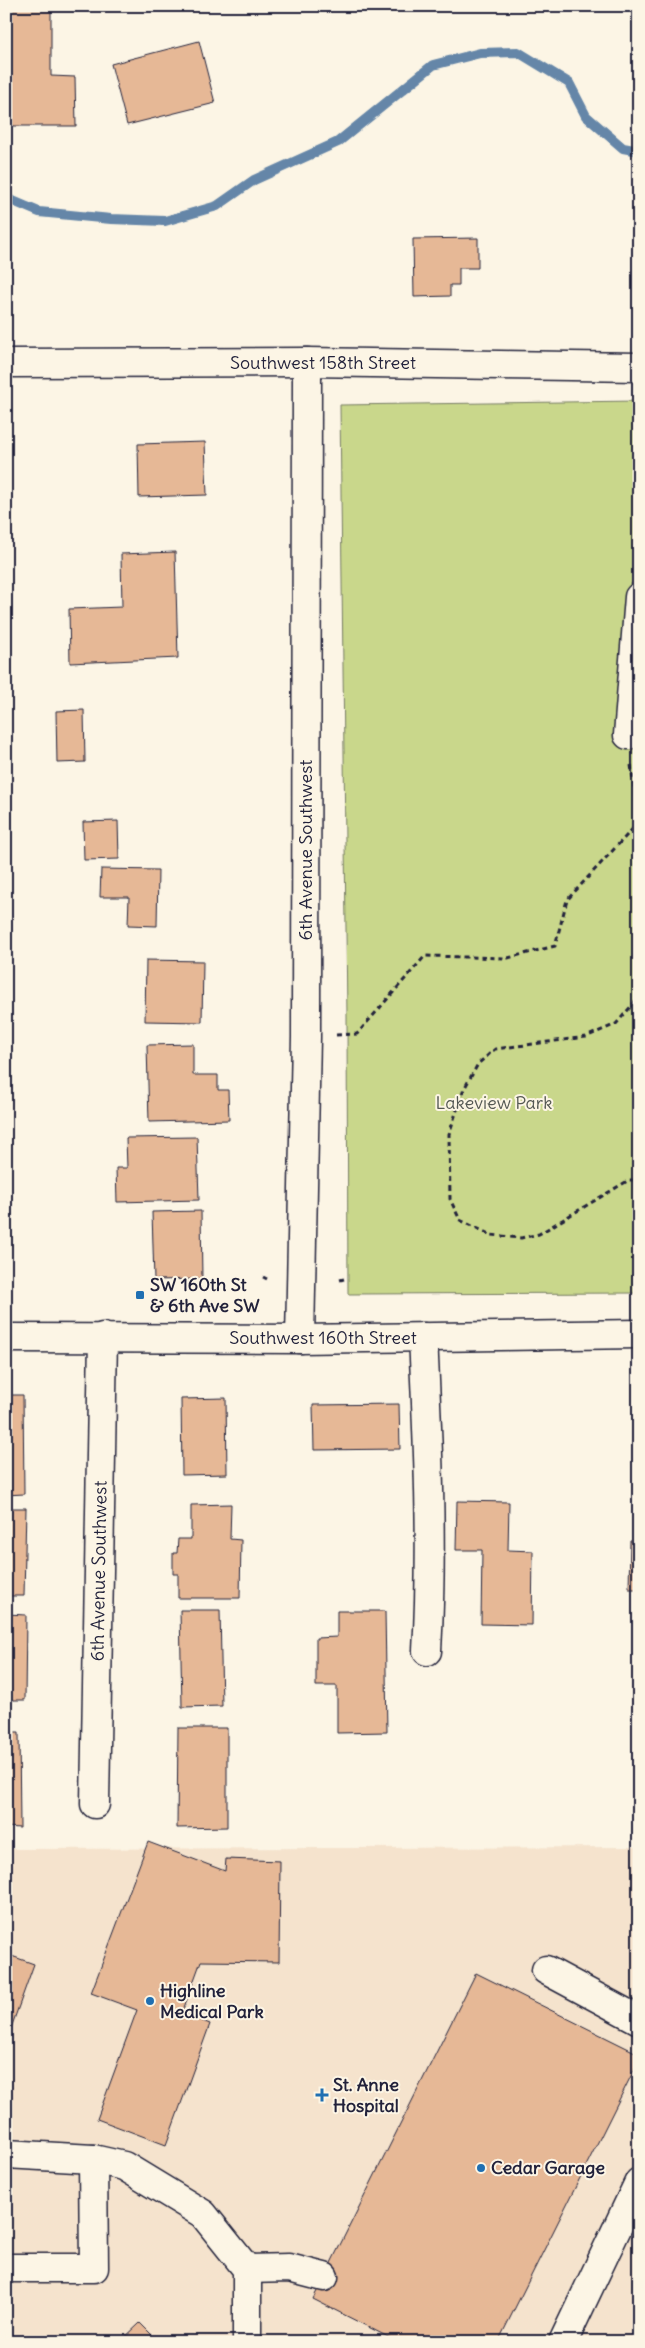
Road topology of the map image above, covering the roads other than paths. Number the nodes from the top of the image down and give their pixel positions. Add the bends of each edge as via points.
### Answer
1 (307, 362) junction
2 (6, 364) edge
3 (639, 367) edge
4 (639, 597) edge
5 (628, 735) dead end
6 (639, 1334) edge
7 (103, 1337) junction
8 (423, 1337) junction
9 (6, 1338) edge
10 (300, 1339) junction
11 (426, 1651) dead end
12 (94, 1804) dead end
13 (546, 1970) dead end
14 (639, 2020) edge
15 (6, 2154) edge
16 (93, 2160) junction
17 (639, 2182) edge
18 (6, 2268) edge
19 (247, 2270) junction
20 (324, 2277) dead end
21 (247, 2342) edge
22 (563, 2342) edge

1 - 2 street, Southwest 158th Street
1 - 3 street, Southwest 158th Street
1 - 10 street, 6th Avenue Southwest via 306,1037
4 - 5 street
6 - 8 street, Southwest 160th Street
7 - 9 street, Southwest 160th Street
7 - 10 street, Southwest 160th Street
7 - 12 street, 6th Avenue Southwest
8 - 10 street, Southwest 160th Street
8 - 11 street via 428,1503
13 - 14 street
15 - 16 street
16 - 18 street via 94,2268
16 - 19 street via 124,2166 203,2214
17 - 22 street
19 - 20 street via 289,2268
19 - 21 street

